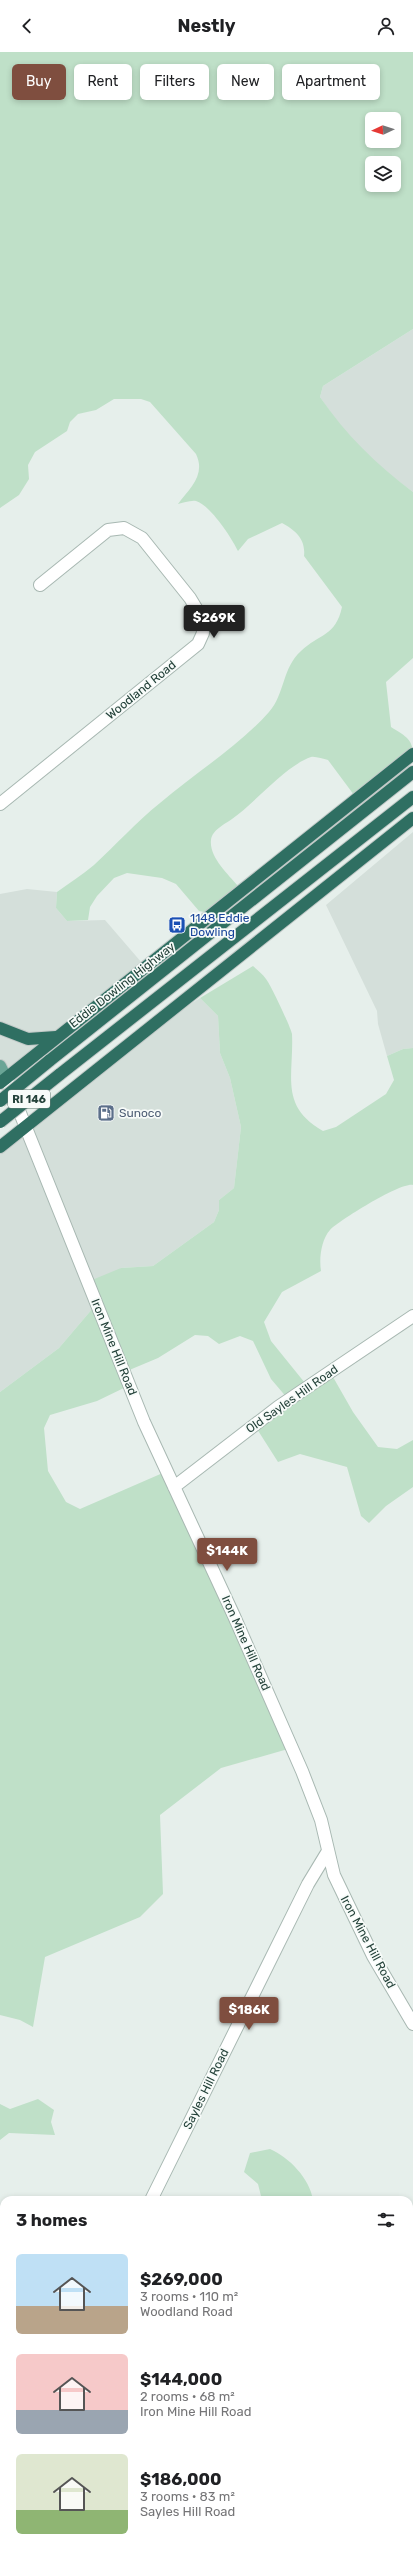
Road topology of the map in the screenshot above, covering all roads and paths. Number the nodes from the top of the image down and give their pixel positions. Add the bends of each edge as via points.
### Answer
1 (40, 584) dead end
2 (413, 754) edge
3 (413, 772) edge
4 (413, 797) edge
5 (0, 804) edge
6 (413, 818) edge
7 (0, 1028) edge
8 (58, 1037) junction
9 (0, 1066) edge
10 (3, 1080) edge
11 (0, 1101) edge
12 (0, 1122) edge
13 (25, 1127) junction
14 (0, 1147) edge
15 (413, 1316) edge
16 (174, 1487) junction
17 (328, 1851) junction
18 (413, 2024) edge
19 (153, 2196) edge

1 - 5 street, Woodland Road via 108,530 124,528 142,538 190,598 202,618 203,633 198,644
2 - 8 highway
3 - 11 highway, Eddie Dowling Highway / RI 146, bridge
4 - 12 highway, RI 146, bridge
6 - 13 highway
7 - 8 highway via 28,1039
8 - 10 highway
9 - 10 main road
10 - 13 street
13 - 14 highway
13 - 16 street, Iron Mine Hill Road via 144,1422
15 - 16 street, Old Sayles Hill Road via 278,1407
16 - 17 street, Iron Mine Hill Road via 296,1757 321,1820
17 - 18 street, Iron Mine Hill Road via 334,1875 373,1956
17 - 19 street, Sayles Hill Road via 308,1884

